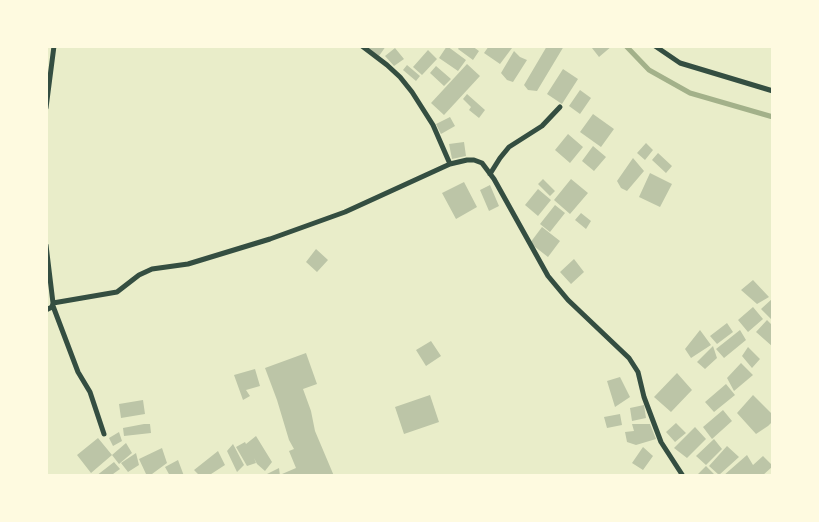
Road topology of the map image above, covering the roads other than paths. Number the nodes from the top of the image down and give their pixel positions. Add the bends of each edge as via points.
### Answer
1 (54, 46) edge
2 (362, 46) edge
3 (655, 46) edge
4 (773, 91) edge
5 (560, 107) dead end
6 (46, 108) edge
7 (450, 164) junction
8 (490, 174) junction
9 (46, 245) edge
10 (53, 304) junction
11 (46, 310) edge
12 (104, 434) dead end
13 (683, 476) edge

1 - 6 street
2 - 7 street via 400,77 412,92 433,125
3 - 4 street via 680,63
5 - 8 street via 542,126 509,147
7 - 8 street via 474,160 482,163
7 - 10 street via 345,212 270,239 188,264 145,271 117,292
8 - 13 street via 548,276 568,300 630,358 662,442
9 - 10 street
10 - 11 street
10 - 12 street

